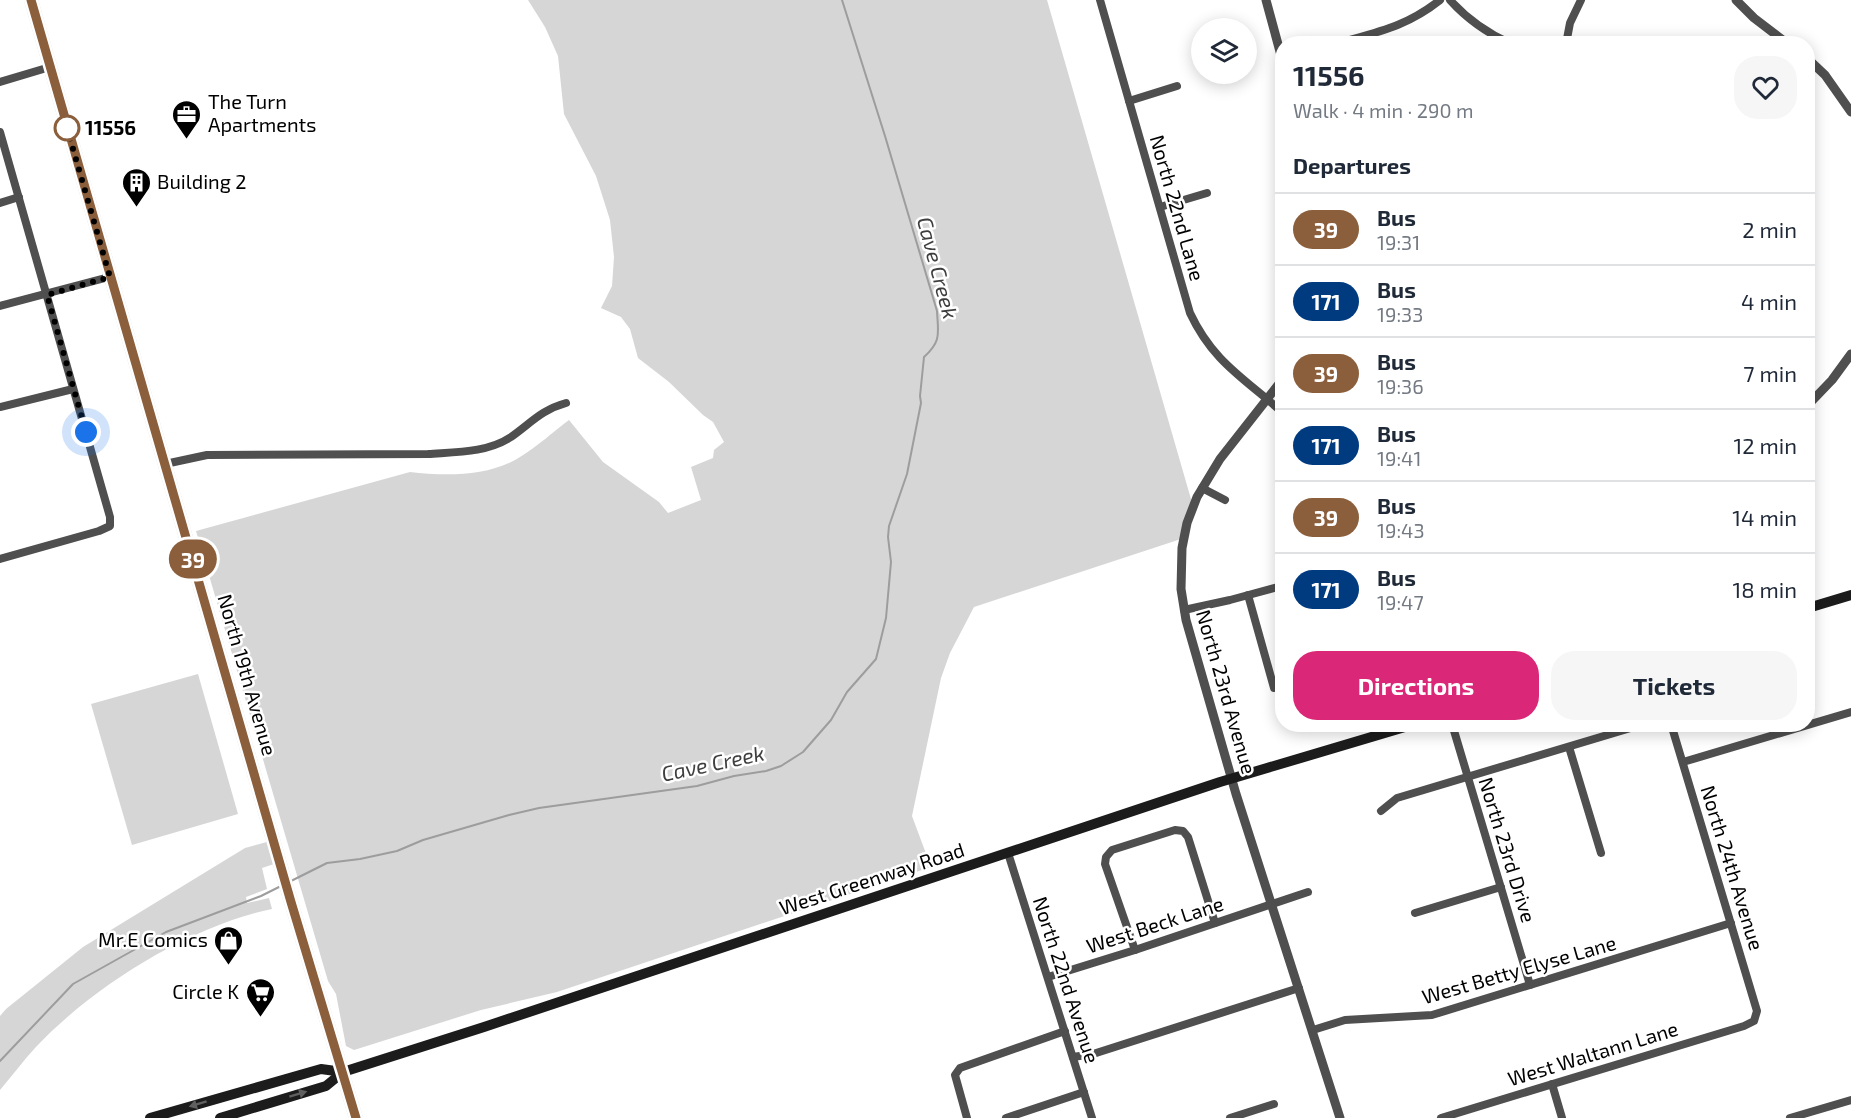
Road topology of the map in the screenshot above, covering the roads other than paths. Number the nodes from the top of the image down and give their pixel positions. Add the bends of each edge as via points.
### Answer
1 (31, 0) edge
2 (1100, 0) edge
3 (1266, 0) edge
4 (1440, 0) edge
5 (1450, 0) edge
6 (1581, 0) edge
7 (1736, 0) edge
8 (1276, 36) edge
9 (1361, 36) edge
10 (1493, 36) edge
11 (1568, 36) edge
12 (1778, 36) edge
13 (1815, 66) edge
14 (50, 67) junction
15 (0, 82) edge
16 (1177, 87) dead end
17 (1129, 100) junction
18 (1851, 112) edge
19 (0, 132) edge
20 (1207, 193) dead end
21 (19, 197) junction
22 (0, 203) edge
23 (1160, 207) junction
24 (110, 277) junction
25 (47, 295) junction
26 (0, 306) edge
27 (1851, 354) edge
28 (73, 389) junction
29 (1275, 389) edge
30 (1815, 398) edge
31 (1267, 399) junction
32 (566, 403) dead end
33 (1275, 406) edge
34 (0, 408) edge
35 (165, 464) junction
36 (1202, 488) junction
37 (1226, 500) dead end
38 (0, 559) edge
39 (1275, 587) edge
40 (1248, 595) junction
41 (1850, 597) edge
42 (1815, 606) edge
43 (1184, 610) junction
44 (1274, 688) dead end
45 (1851, 712) edge
46 (1815, 723) edge
47 (1388, 732) edge
48 (1454, 732) edge
49 (1618, 732) edge
50 (1674, 732) edge
51 (1784, 732) edge
52 (1569, 747) junction
53 (1683, 762) junction
54 (1468, 777) junction
55 (1231, 778) junction
56 (1381, 811) dead end
57 (1008, 853) junction
58 (1601, 853) dead end
59 (1501, 887) junction
60 (1308, 892) dead end
61 (1272, 904) junction
62 (1415, 914) dead end
63 (1215, 923) junction
64 (1731, 923) junction
65 (1135, 950) junction
66 (1048, 977) junction
67 (1530, 985) junction
68 (1299, 988) junction
69 (1754, 1021) joint
70 (1312, 1030) junction
71 (1065, 1031) junction
72 (1073, 1057) junction
73 (343, 1072) junction
74 (1552, 1084) junction
75 (1084, 1092) junction
76 (1851, 1100) edge
77 (1274, 1104) dead end
78 (1800, 1117) edge
79 (150, 1118) edge
80 (220, 1118) edge
81 (356, 1118) edge
82 (967, 1118) edge
83 (1006, 1118) edge
84 (1092, 1118) edge
85 (1230, 1118) edge
86 (1340, 1118) edge
87 (1441, 1118) edge
88 (1562, 1118) edge
89 (1790, 1118) edge

1 - 14 main road, North 19th Avenue
2 - 17 street, North 22nd Lane
3 - 8 street
4 - 9 street via 1409,21
5 - 10 street
6 - 11 street
7 - 12 street
13 - 18 street
14 - 15 street
14 - 24 main road, North 19th Avenue
16 - 17 street
17 - 23 street, North 22nd Lane
19 - 21 street
20 - 23 street
21 - 22 street
21 - 25 street
23 - 31 street, North 22nd Lane via 1196,326 1212,351
24 - 25 street
24 - 35 main road, North 19th Avenue
25 - 26 street
25 - 28 street
27 - 30 street
28 - 34 street
28 - 38 street via 110,526
29 - 31 street, North 23rd Avenue
31 - 33 street, North 22nd Lane
31 - 36 street, North 23rd Avenue
32 - 35 street via 549,408 510,437 464,451 207,454
35 - 73 main road, North 19th Avenue
36 - 37 street
36 - 43 street, North 23rd Avenue via 1187,523 1182,548
39 - 40 street
40 - 43 street
40 - 44 street
41 - 42 main road
43 - 55 street, North 23rd Avenue
45 - 46 street
47 - 55 main road, West Greenway Road
48 - 54 street, North 23rd Drive
49 - 52 street
50 - 53 street, North 24th Avenue
51 - 53 street
52 - 54 street
52 - 58 street
53 - 64 street, North 24th Avenue
54 - 56 street via 1397,798
54 - 59 street, North 23rd Drive
55 - 57 main road, West Greenway Road
55 - 61 street, North 23rd Avenue
57 - 66 street, North 22nd Avenue
57 - 73 main road, West Greenway Road
59 - 62 street
59 - 67 street, North 23rd Drive
60 - 61 street
61 - 63 street, West Beck Lane
61 - 68 street, North 23rd Avenue
63 - 65 street, West Beck Lane
63 - 65 street via 1183,831 1175,830 1112,850 1106,864
64 - 67 street, West Betty Elyse Lane
64 - 69 street, North 24th Avenue via 1757,1011
65 - 66 street, West Beck Lane
66 - 71 street, North 22nd Avenue
67 - 70 street, West Betty Elyse Lane via 1432,1015 1345,1020
68 - 70 street, North 23rd Avenue
68 - 72 street via 1094,1054
69 - 74 street, West Waltann Lane
70 - 86 street, North 23rd Avenue
71 - 72 street, North 22nd Avenue
71 - 82 street via 960,1068 955,1075
72 - 75 street, North 22nd Avenue
73 -> 79 main road, West Greenway Road via 321,1069
80 -> 73 main road, West Greenway Road via 326,1086
73 - 81 main road, North 19th Avenue
74 - 87 street, West Waltann Lane
74 - 88 street
75 - 83 street
75 - 84 street, North 22nd Avenue
76 - 78 street
77 - 85 street
78 - 89 street

